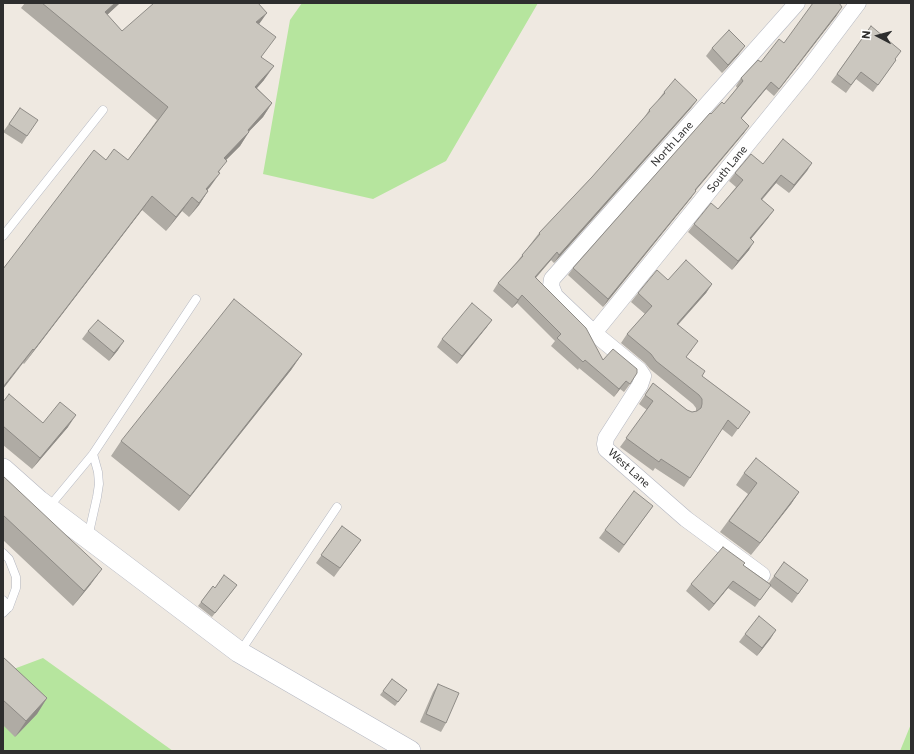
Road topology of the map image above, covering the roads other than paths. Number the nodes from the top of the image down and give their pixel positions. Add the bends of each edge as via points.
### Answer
1 (797, 3) edge
2 (848, 7) edge
3 (103, 110) dead end
4 (3, 236) edge
5 (551, 286) joint
6 (196, 299) dead end
7 (594, 333) junction
8 (93, 454) junction
9 (3, 469) edge
10 (48, 508) junction
11 (337, 508) dead end
12 (88, 538) junction
13 (3, 553) edge
14 (762, 575) dead end
15 (3, 600) edge
16 (6, 610) edge
17 (239, 652) junction
18 (410, 751) edge

1 - 5 street, North Lane via 552,279
2 - 7 street, South Lane via 806,72
3 - 4 lane
5 - 7 street, West Lane via 554,296
6 - 8 lane
7 - 14 street, West Lane via 649,381 640,385 606,438 606,449 686,519
8 - 10 lane
8 - 12 lane via 99,484
9 - 10 street
10 - 12 street
11 - 17 lane
12 - 17 street
13 - 16 lane via 9,559 16,577 16,588
15 - 16 lane
17 - 18 street

